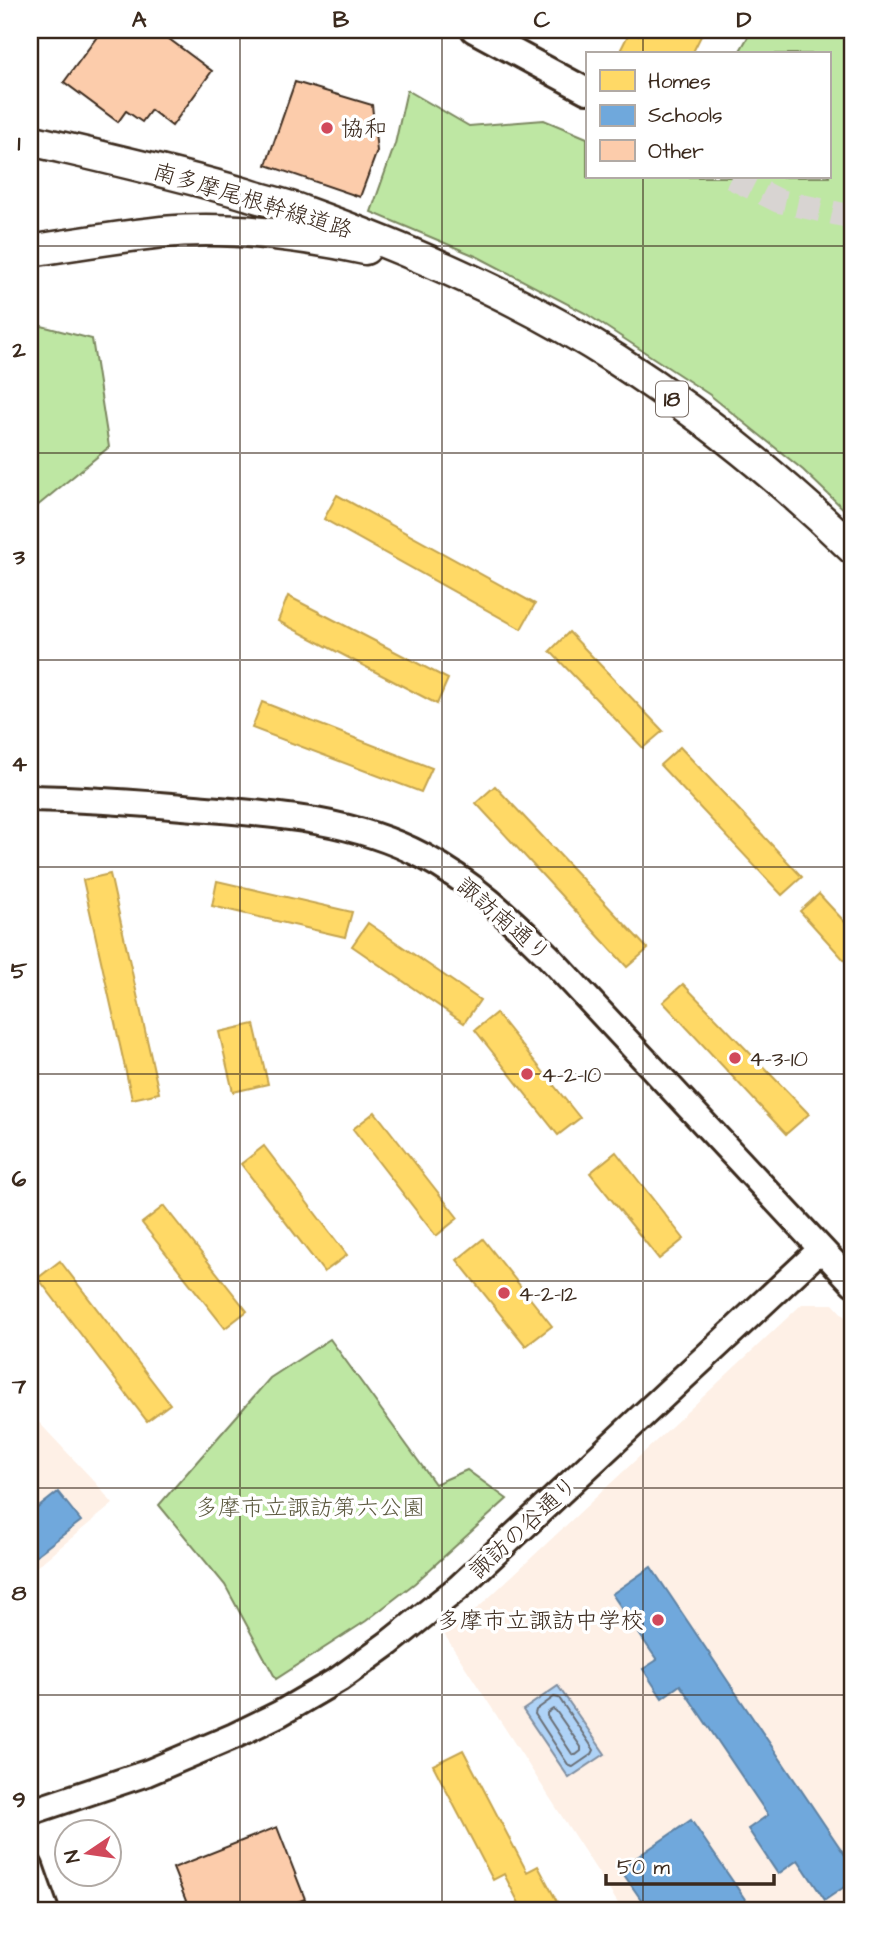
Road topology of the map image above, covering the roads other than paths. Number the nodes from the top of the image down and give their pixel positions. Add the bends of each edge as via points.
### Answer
1 (474, 30) edge
2 (586, 90) edge
3 (30, 141) edge
4 (30, 251) edge
5 (470, 279) junction
6 (853, 549) edge
7 (30, 798) edge
8 (821, 1249) junction
9 (853, 1283) edge
10 (30, 1812) edge
11 (30, 1867) edge
12 (46, 1911) edge

1 - 2 street
3 - 5 main road, 南多摩尾根幹線道路 / 18 via 300,210
4 - 5 main road, 南多摩尾根幹線道路 / 18 via 164,232 229,231 343,245
5 - 6 main road, 南多摩尾根幹線道路 / 18 via 617,360 750,456
7 - 8 street, 諏訪南通り via 285,815 341,826 423,857 485,896 516,924
8 - 9 street, 諏訪南通り
8 - 10 street, 諏訪の谷通り via 458,1588 389,1643 279,1714 234,1736 147,1773
11 - 12 street

